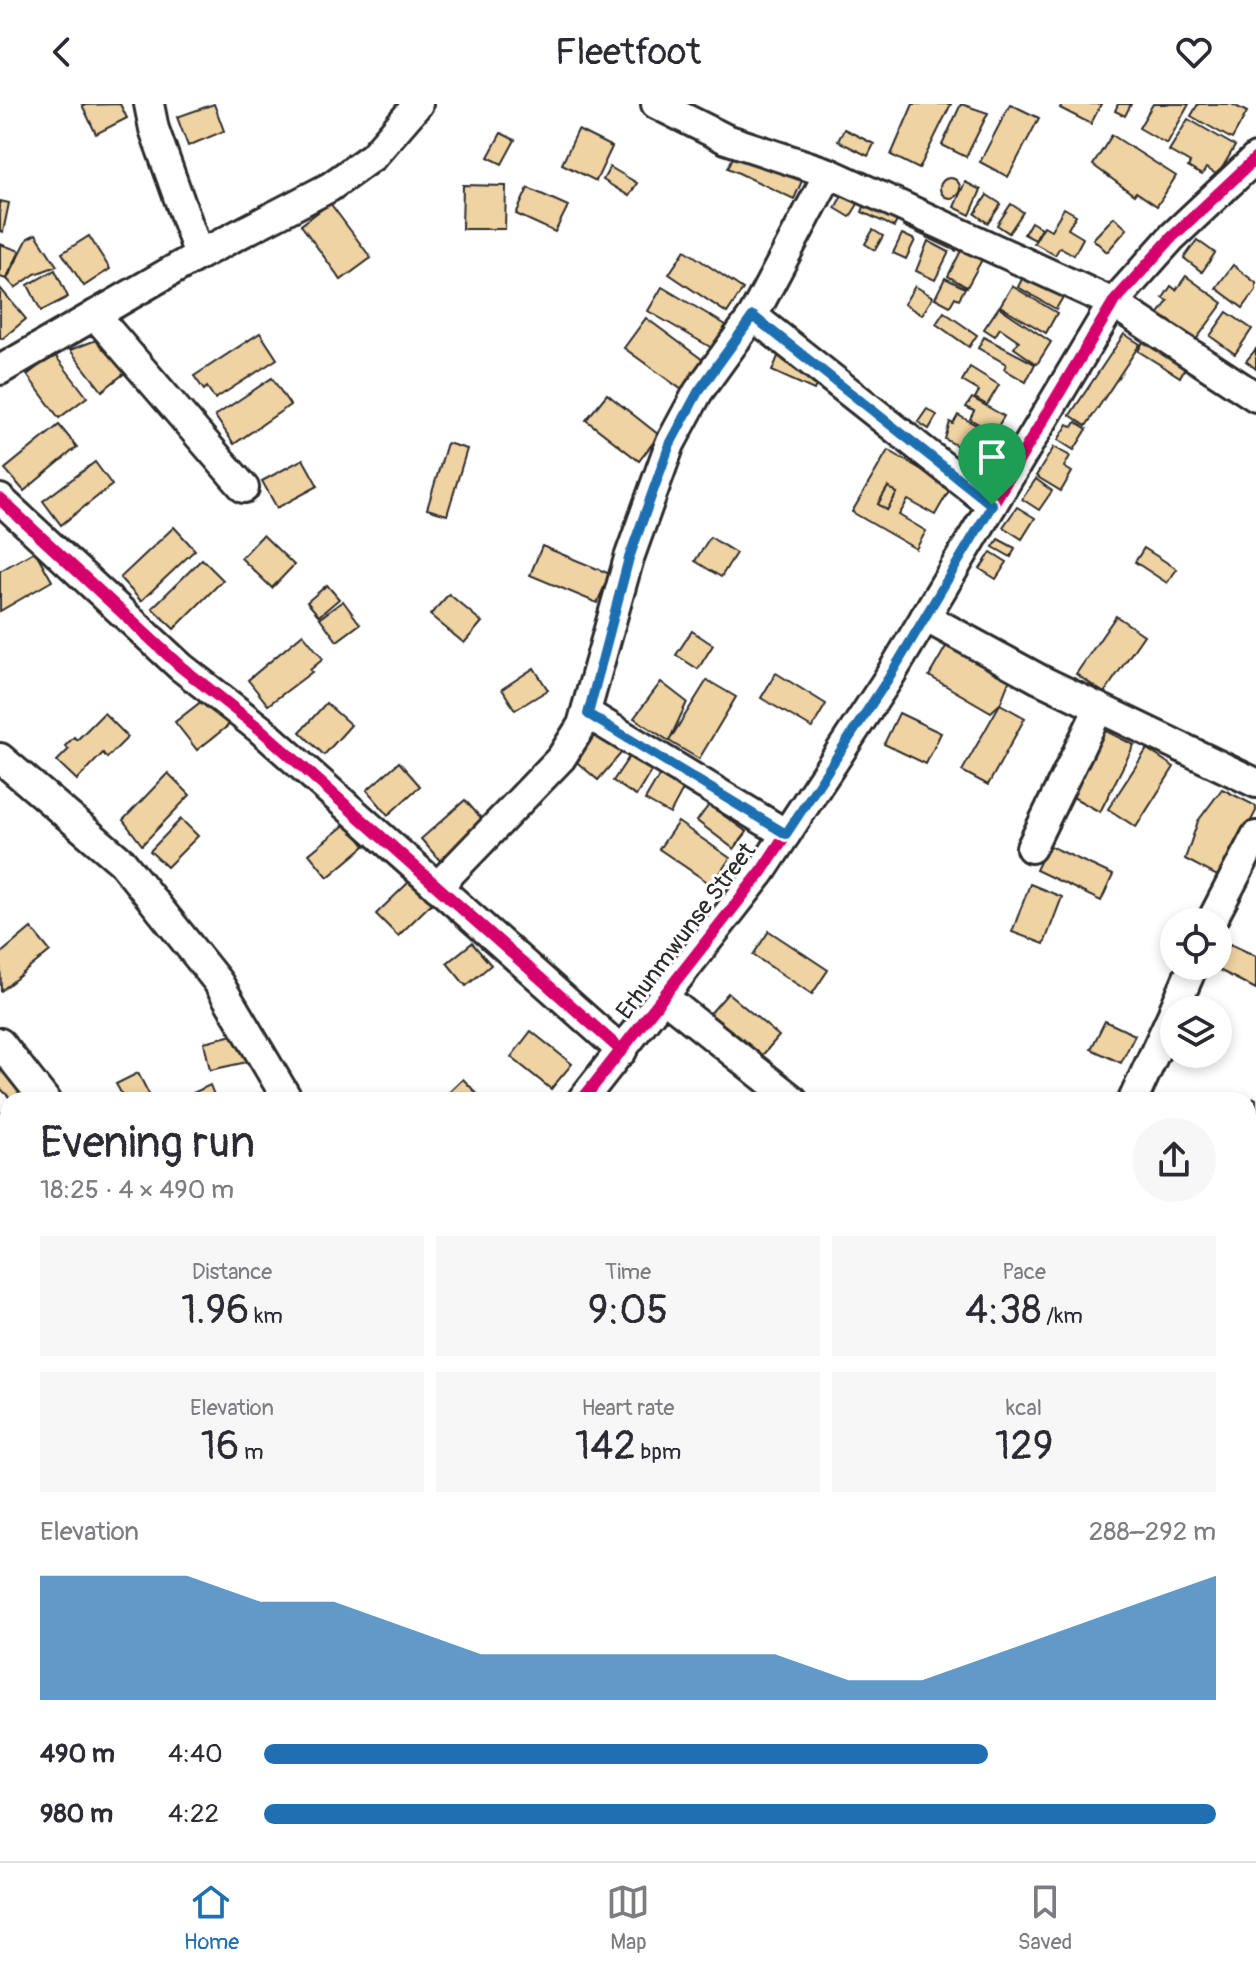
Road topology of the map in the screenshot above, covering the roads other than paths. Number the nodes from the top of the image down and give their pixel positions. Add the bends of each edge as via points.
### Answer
1 (149, 104) edge
2 (418, 104) edge
3 (656, 104) edge
4 (1256, 158) edge
5 (829, 173) junction
6 (199, 255) junction
7 (1113, 303) junction
8 (95, 315) junction
9 (753, 316) junction
10 (0, 370) edge
11 (1256, 397) edge
12 (244, 488) dead end
13 (0, 499) edge
14 (992, 505) junction
15 (925, 617) junction
16 (1099, 708) junction
17 (588, 714) junction
18 (0, 758) edge
19 (1256, 783) edge
20 (786, 834) junction
21 (1256, 836) edge
22 (1031, 848) dead end
23 (437, 887) junction
24 (1218, 908) edge
25 (665, 998) junction
26 (1160, 1041) edge
27 (0, 1043) edge
28 (622, 1051) junction
29 (39, 1092) edge
30 (283, 1092) edge
31 (589, 1092) edge
32 (783, 1092) edge
33 (1137, 1092) edge

1 - 6 street
2 - 6 street via 373,156 330,187
3 - 5 street via 726,139
4 - 7 street, Erhunmwunse Street via 1172,237
5 - 7 street
5 - 9 street
6 - 8 street
7 - 11 street
7 - 14 street, Erhunmwunse Street
8 - 10 street
8 - 12 street
9 - 14 street
9 - 17 street via 698,392 670,444 629,558
13 - 23 street via 181,667 260,729
14 - 15 street, Erhunmwunse Street
15 - 16 street
15 - 20 street, Erhunmwunse Street
16 - 19 street
16 - 22 street
17 - 20 street
17 - 23 street via 561,758
18 - 30 street via 122,862 218,982
20 - 25 street, Erhunmwunse Street
21 - 24 street
23 - 28 street
25 - 28 street, Erhunmwunse Street
25 - 32 street
26 - 33 street
27 - 29 street
28 - 31 street, Erhunmwunse Street

